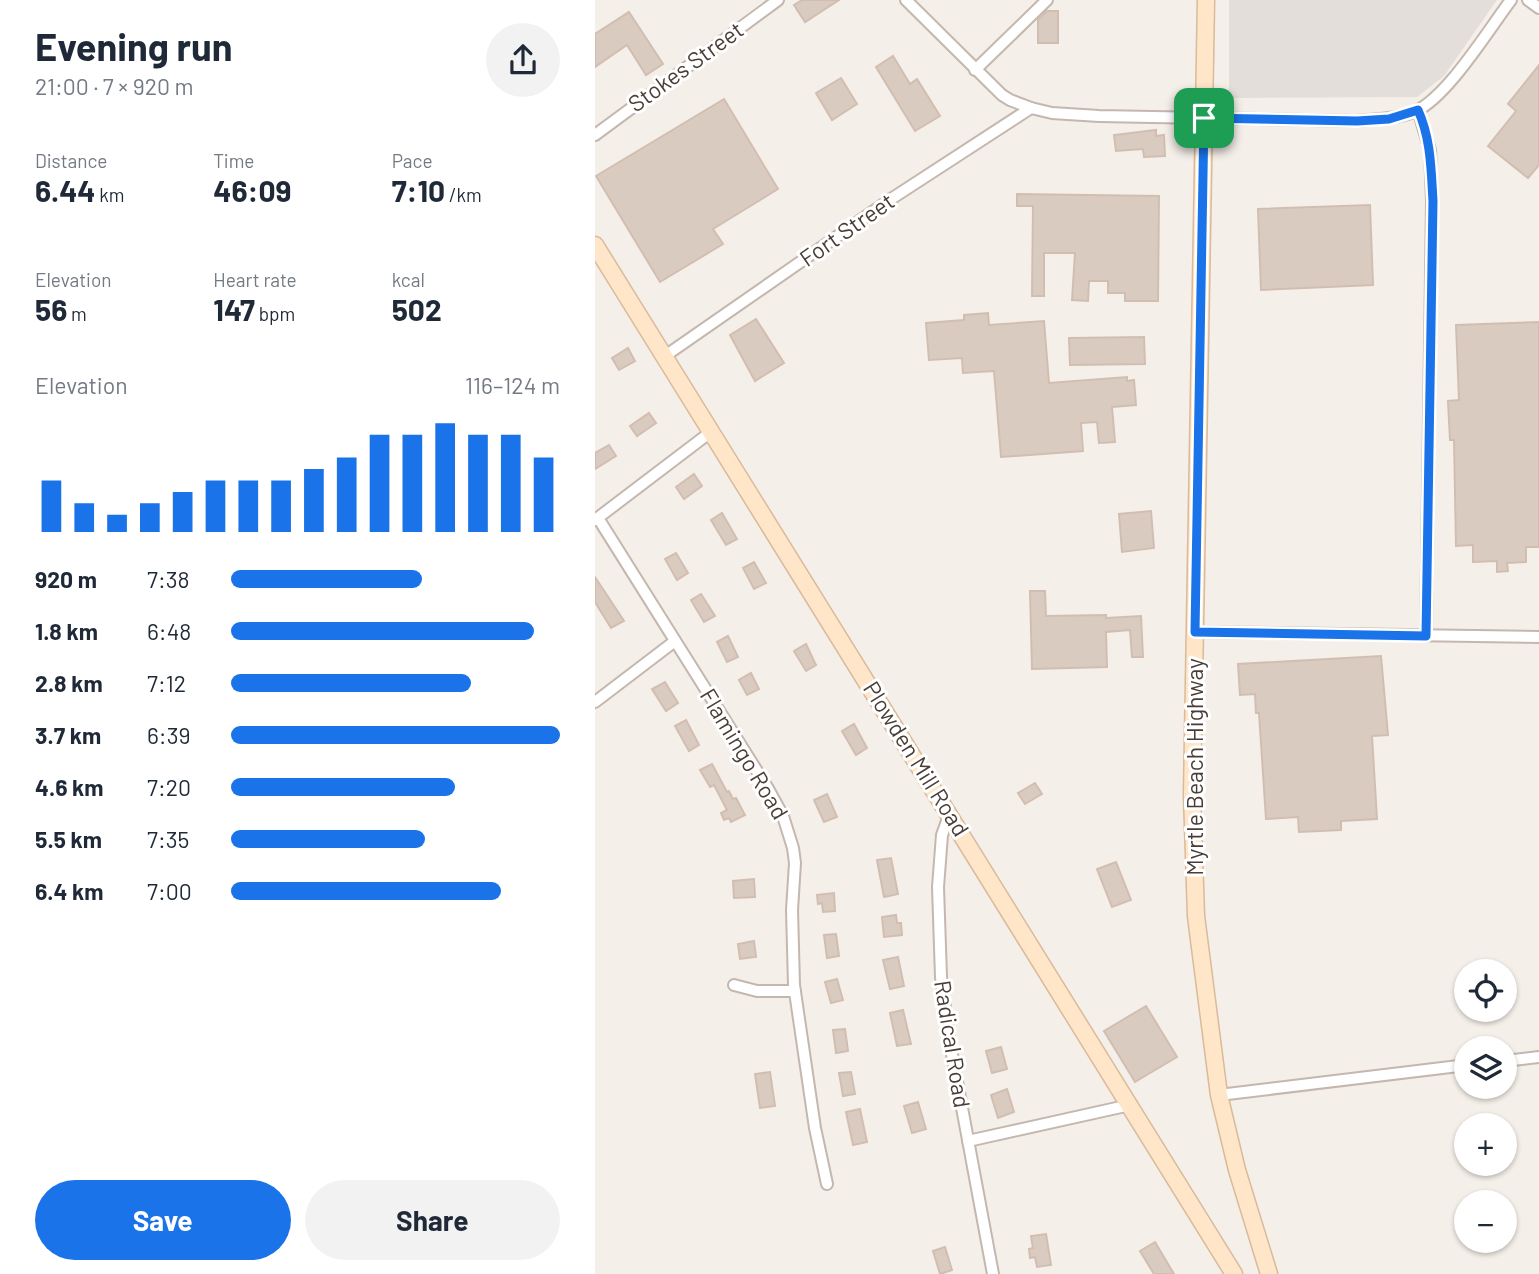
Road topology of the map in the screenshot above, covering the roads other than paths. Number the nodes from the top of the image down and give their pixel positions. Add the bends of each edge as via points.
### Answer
1 (778, 0) edge
2 (906, 0) edge
3 (1047, 0) edge
4 (1206, 0) edge
5 (1511, 0) edge
6 (1528, 0) edge
7 (1505, 5) edge
8 (1539, 8) edge
9 (975, 70) junction
10 (1031, 108) junction
11 (1418, 110) junction
12 (1204, 118) junction
13 (595, 135) edge
14 (595, 245) edge
15 (665, 356) junction
16 (712, 431) junction
17 (597, 519) edge
18 (1195, 632) junction
19 (1426, 636) junction
20 (1539, 638) edge
21 (675, 641) junction
22 (595, 702) edge
23 (950, 813) junction
24 (734, 985) dead end
25 (795, 991) junction
26 (1539, 1056) edge
27 (1517, 1059) edge
28 (1454, 1067) edge
29 (1219, 1095) junction
30 (1131, 1105) junction
31 (968, 1141) junction
32 (827, 1184) dead end
33 (993, 1274) edge
34 (1234, 1274) edge
35 (1269, 1274) edge

1 - 13 street, Stokes Street
2 - 9 street
3 - 9 street
4 - 12 main road, Myrtle Beach Highway
5 - 7 street
6 - 8 street
7 - 11 street via 1442,90
9 - 10 street via 1010,100
10 - 12 street via 1099,116
10 - 15 street, Fort Street
11 - 12 street via 1389,119 1357,121
11 - 19 street via 1430,150 1433,201
12 - 18 main road, Myrtle Beach Highway
14 - 15 main road, Plowden Mill Road
15 - 16 main road, Plowden Mill Road
16 - 17 street, Flamingo Road
16 - 23 main road, Plowden Mill Road
17 - 21 street, Flamingo Road
18 - 19 street
18 - 29 main road, Myrtle Beach Highway via 1193,874
19 - 20 street
21 - 22 street
21 - 25 street, Flamingo Road via 787,826 795,863
23 - 30 main road, Plowden Mill Road
23 - 31 street, Radical Road via 942,835 939,952
24 - 25 street via 757,991
25 - 32 street, Flamingo Road
26 - 27 street
28 - 29 street
29 - 35 main road, Myrtle Beach Highway
30 - 31 street
30 - 34 main road, Plowden Mill Road
31 - 33 street, Radical Road

